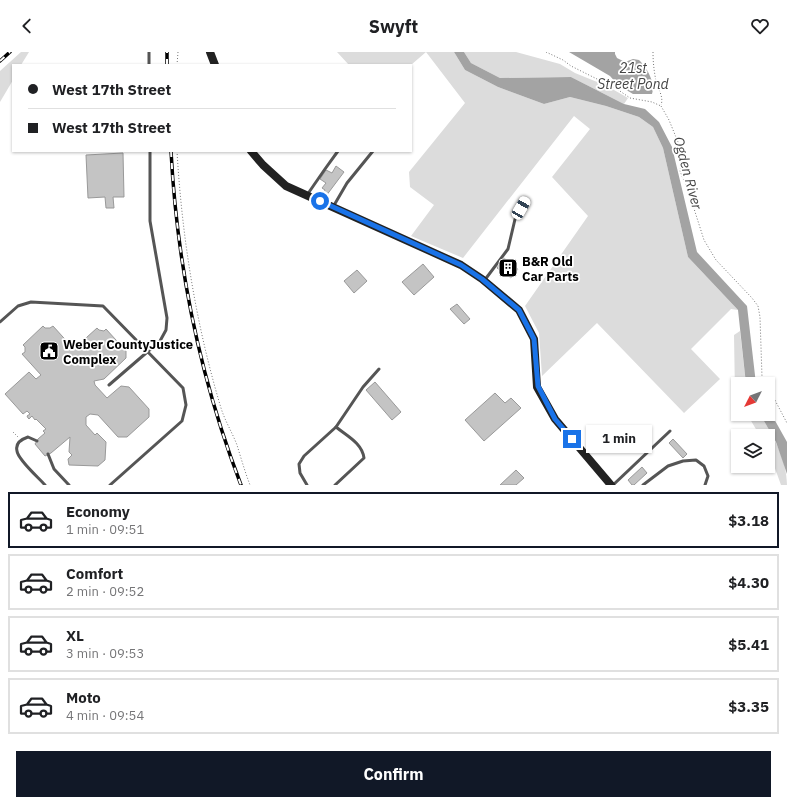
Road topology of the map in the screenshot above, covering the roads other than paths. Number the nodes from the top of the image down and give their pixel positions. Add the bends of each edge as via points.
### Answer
1 (149, 52) edge
2 (210, 52) edge
3 (149, 64) edge
4 (215, 64) edge
5 (150, 152) edge
6 (252, 152) edge
7 (337, 152) edge
8 (373, 152) edge
9 (307, 196) junction
10 (525, 201) dead end
11 (333, 207) junction
12 (484, 281) junction
13 (1, 320) edge
14 (148, 352) junction
15 (379, 369) dead end
16 (109, 386) dead end
17 (336, 427) junction
18 (670, 431) dead end
19 (37, 441) dead end
20 (48, 454) dead end
21 (45, 485) edge
22 (69, 485) edge
23 (110, 485) edge
24 (307, 485) edge
25 (335, 485) edge
26 (612, 485) edge
27 (643, 485) edge
28 (705, 485) edge

1 - 3 lane
2 - 4 street
5 - 14 lane via 150,221 167,318 166,330 160,341
6 - 9 street via 286,186
7 - 9 lane
8 - 11 lane via 347,183
9 - 11 street
10 - 12 lane via 516,215 508,249
11 - 12 street via 461,265
12 - 26 street via 519,310 534,339 538,386 555,419
13 - 14 lane via 18,306 31,302 103,306
14 - 16 lane
14 - 23 lane via 183,388 186,405 182,421
15 - 17 lane via 359,392
17 - 24 lane via 304,456 299,464 300,473
17 - 25 lane via 355,442 363,451 364,458
18 - 26 lane
19 - 21 lane via 28,437 21,440 17,445 17,451 20,458
20 - 22 lane via 54,469
27 - 28 lane via 668,466 696,460 704,466 708,476

